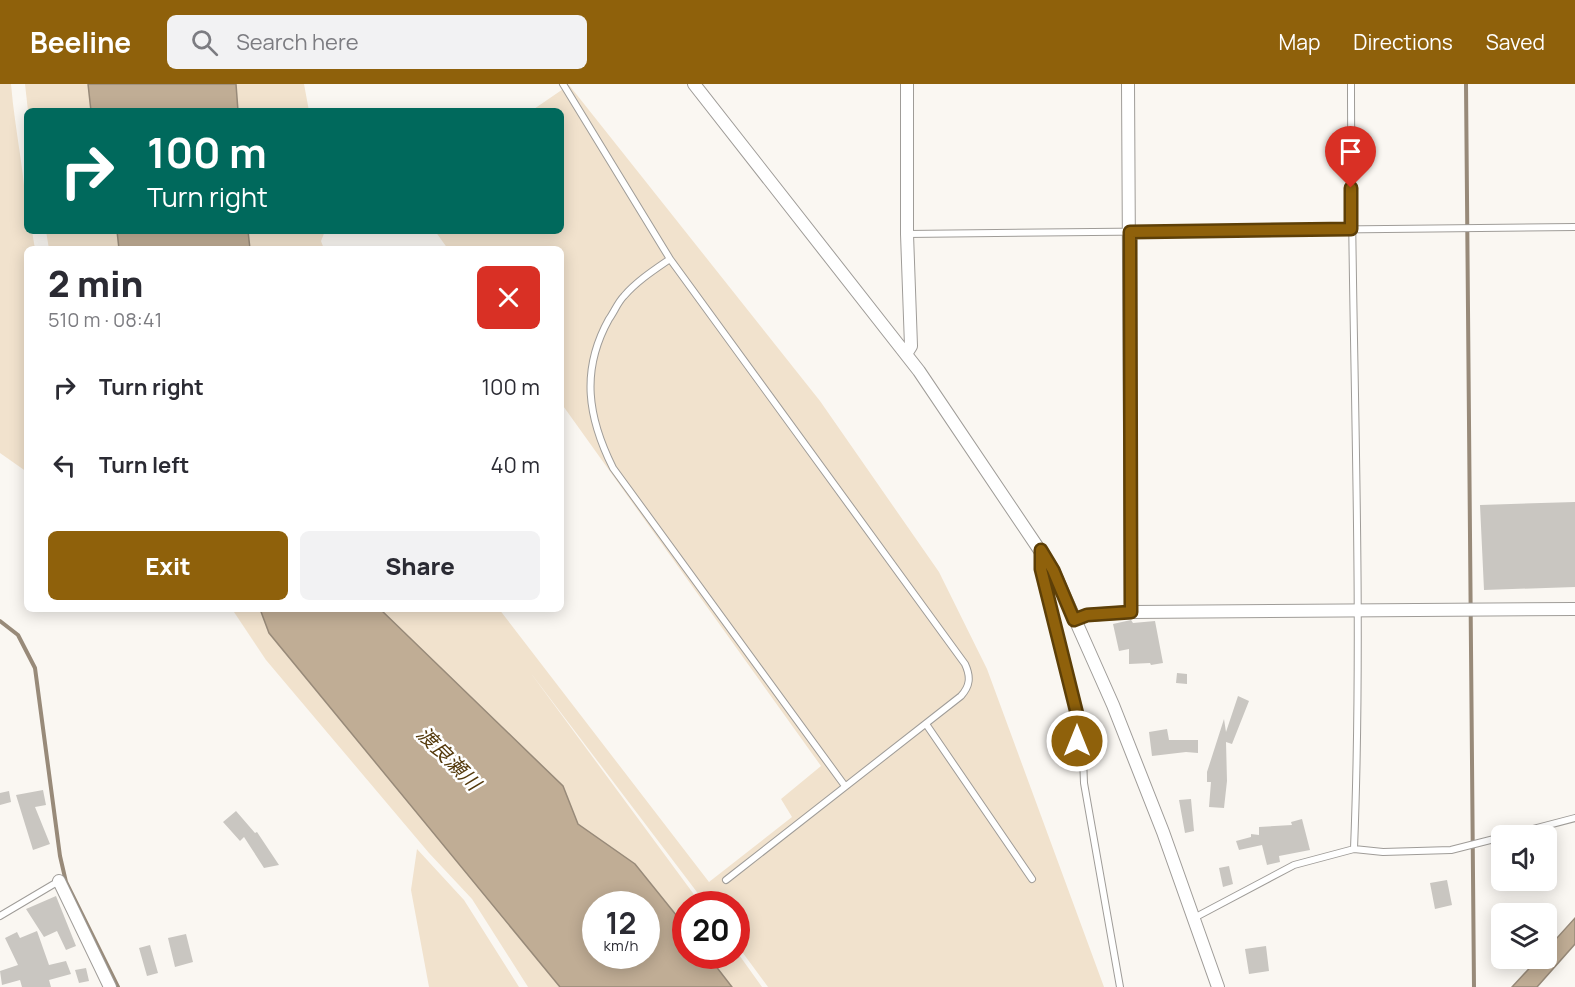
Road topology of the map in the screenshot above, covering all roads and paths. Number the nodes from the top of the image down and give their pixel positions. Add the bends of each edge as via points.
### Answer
1 (563, 84) edge
2 (694, 84) edge
3 (907, 84) edge
4 (1128, 84) edge
5 (1351, 84) edge
6 (1575, 227) edge
7 (1351, 229) junction
8 (1130, 232) junction
9 (907, 234) junction
10 (670, 259) junction
11 (906, 354) junction
12 (1041, 550) junction
13 (1575, 609) edge
14 (1357, 611) junction
15 (1131, 612) junction
16 (1074, 620) junction
17 (926, 724) junction
18 (845, 786) junction
19 (1575, 818) edge
20 (1548, 825) edge
21 (1491, 840) edge
22 (1354, 849) junction
23 (1032, 879) dead end
24 (726, 880) dead end
25 (59, 881) joint
26 (0, 916) edge
27 (1194, 918) junction
28 (110, 987) edge
29 (1120, 987) edge
30 (1218, 987) edge

1 - 10 lane
2 - 11 street
3 - 9 street
4 - 8 street
5 - 7 lane
6 - 7 lane
7 - 8 lane
7 - 14 lane
8 - 9 lane
8 - 15 street
9 - 11 street via 911,346
10 - 17 lane via 965,664 969,677 966,690
10 - 18 lane via 623,297 600,337 591,380 596,430 613,468
11 - 12 street
12 - 16 street
12 - 29 lane via 1041,569 1080,726 1077,741
13 - 14 street
14 - 15 street
14 - 22 lane
15 - 16 street via 1087,615
16 - 27 street via 1113,705
17 - 18 lane
17 - 23 lane
18 - 24 lane
19 - 20 lane
21 - 22 lane via 1451,850
22 - 27 lane via 1294,865
25 - 26 lane
25 - 28 street
27 - 30 street

